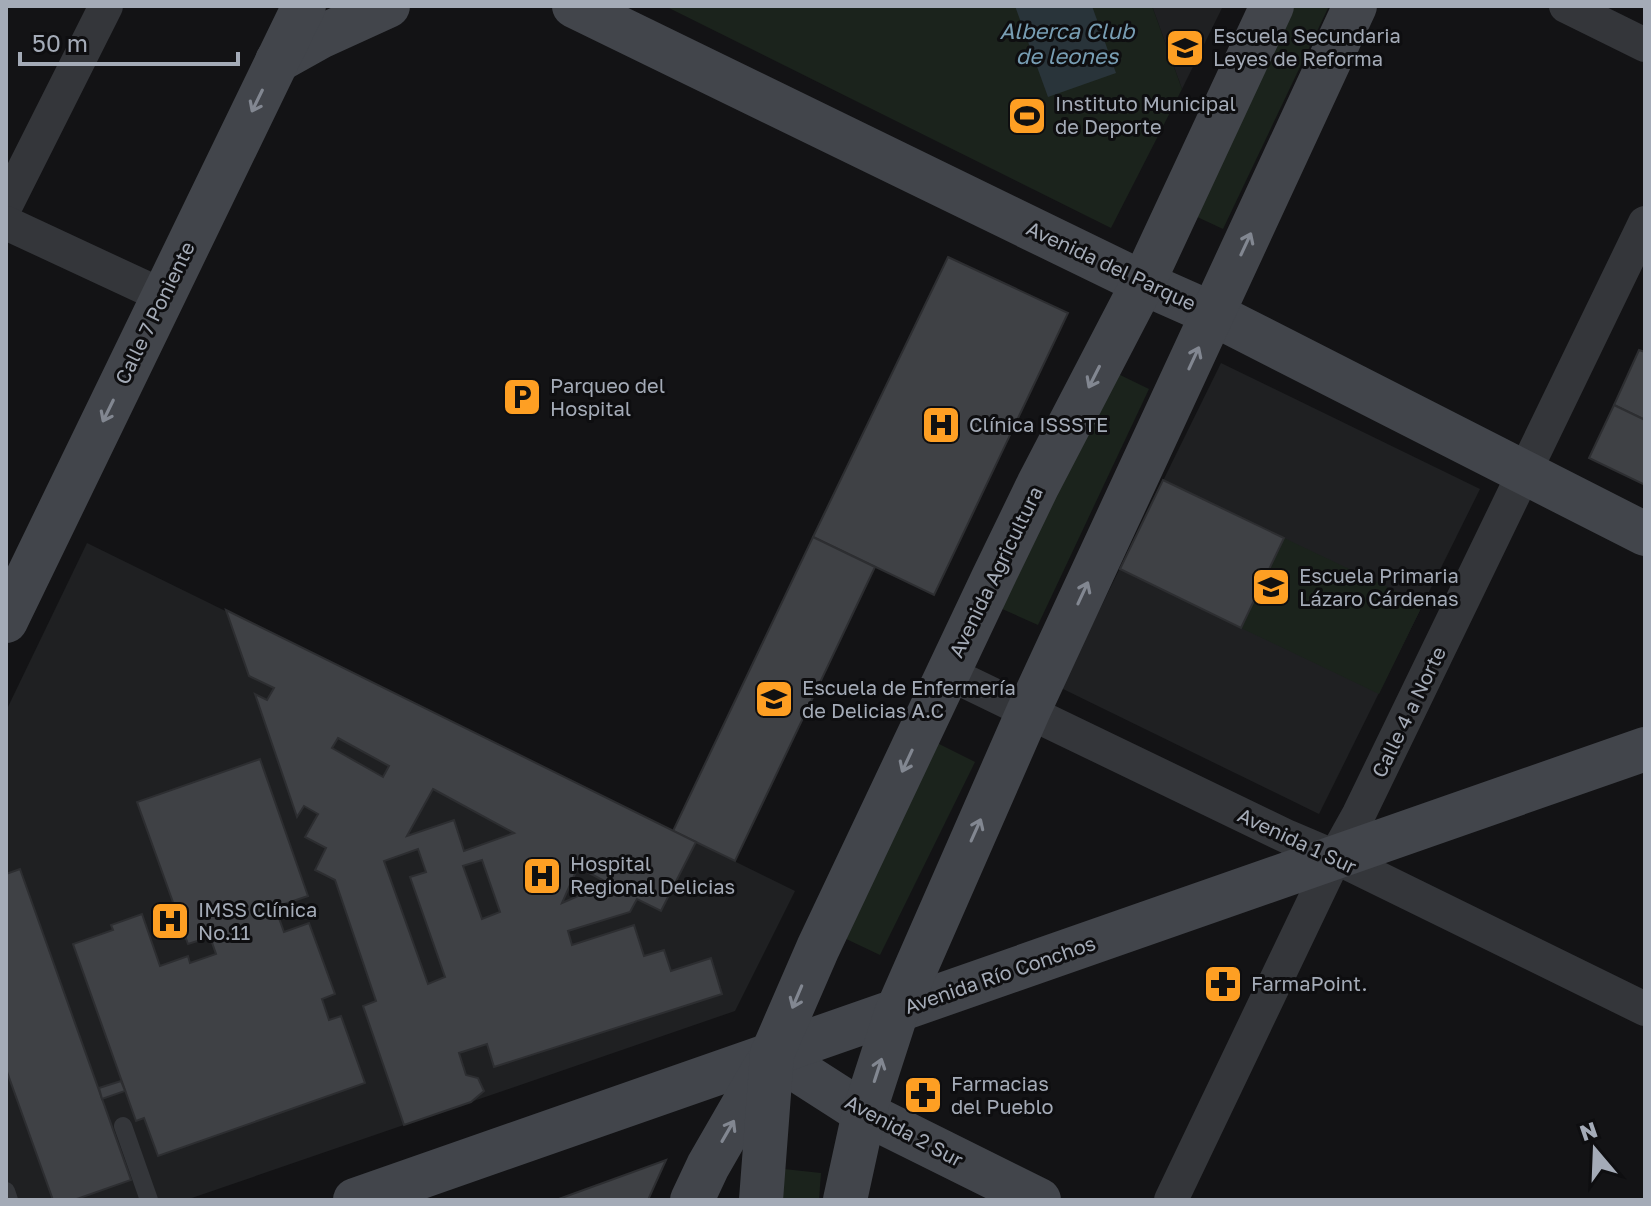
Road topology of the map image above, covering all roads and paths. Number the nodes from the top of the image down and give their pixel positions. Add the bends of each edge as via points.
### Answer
1 (106, 6) edge
2 (304, 6) edge
3 (388, 6) edge
4 (574, 6) edge
5 (1272, 6) edge
6 (1355, 6) edge
7 (1566, 6) edge
8 (1645, 45) edge
9 (277, 61) junction
10 (6, 205) edge
11 (6, 223) edge
12 (1645, 223) edge
13 (1143, 283) junction
14 (163, 296) junction
15 (1213, 314) junction
16 (1525, 473) junction
17 (1645, 534) edge
18 (6, 621) edge
19 (948, 673) junction
20 (1028, 712) junction
21 (1645, 749) edge
22 (1335, 857) junction
23 (1645, 1009) edge
24 (897, 1011) junction
25 (772, 1054) junction
26 (864, 1113) junction
27 (123, 1126) dead end
28 (6, 1191) edge
29 (9, 1200) edge
30 (149, 1200) edge
31 (355, 1200) edge
32 (692, 1200) edge
33 (761, 1200) edge
34 (845, 1200) edge
35 (1039, 1200) edge
36 (1171, 1200) edge

1 - 10 street
2 - 9 main road, Calle 7 Poniente
3 - 9 main road
4 - 13 main road, Avenida del Parque
5 - 13 main road, Avenida Agricultura
15 -> 6 main road
7 - 8 street
9 -> 14 main road, Calle 7 Poniente
11 - 14 street
12 - 16 street, Calle 4 a Norte
13 - 15 main road, Avenida del Parque
13 -> 19 main road, Avenida Agricultura
14 -> 18 main road, Calle 7 Poniente
15 - 16 main road, Avenida del Parque
20 -> 15 main road
16 - 17 main road, Avenida del Parque
16 - 22 street, Calle 4 a Norte
19 - 20 street, Avenida 1 Sur
19 -> 25 main road, Avenida Agricultura
20 - 22 street, Avenida 1 Sur
24 -> 20 main road
21 - 22 main road, Avenida Río Conchos
22 - 23 street, Avenida 1 Sur
22 - 24 main road, Avenida Río Conchos
22 - 36 street, Calle 4 a Norte
24 - 25 main road, Avenida Río Conchos
26 -> 24 main road
25 - 26 main road, Avenida 2 Sur
25 - 31 main road, Avenida Río Conchos
32 -> 25 main road
25 - 33 main road, Avenida Agricultura
26 - 34 main road
26 - 35 main road, Avenida 2 Sur
27 - 30 lane
28 - 29 lane

